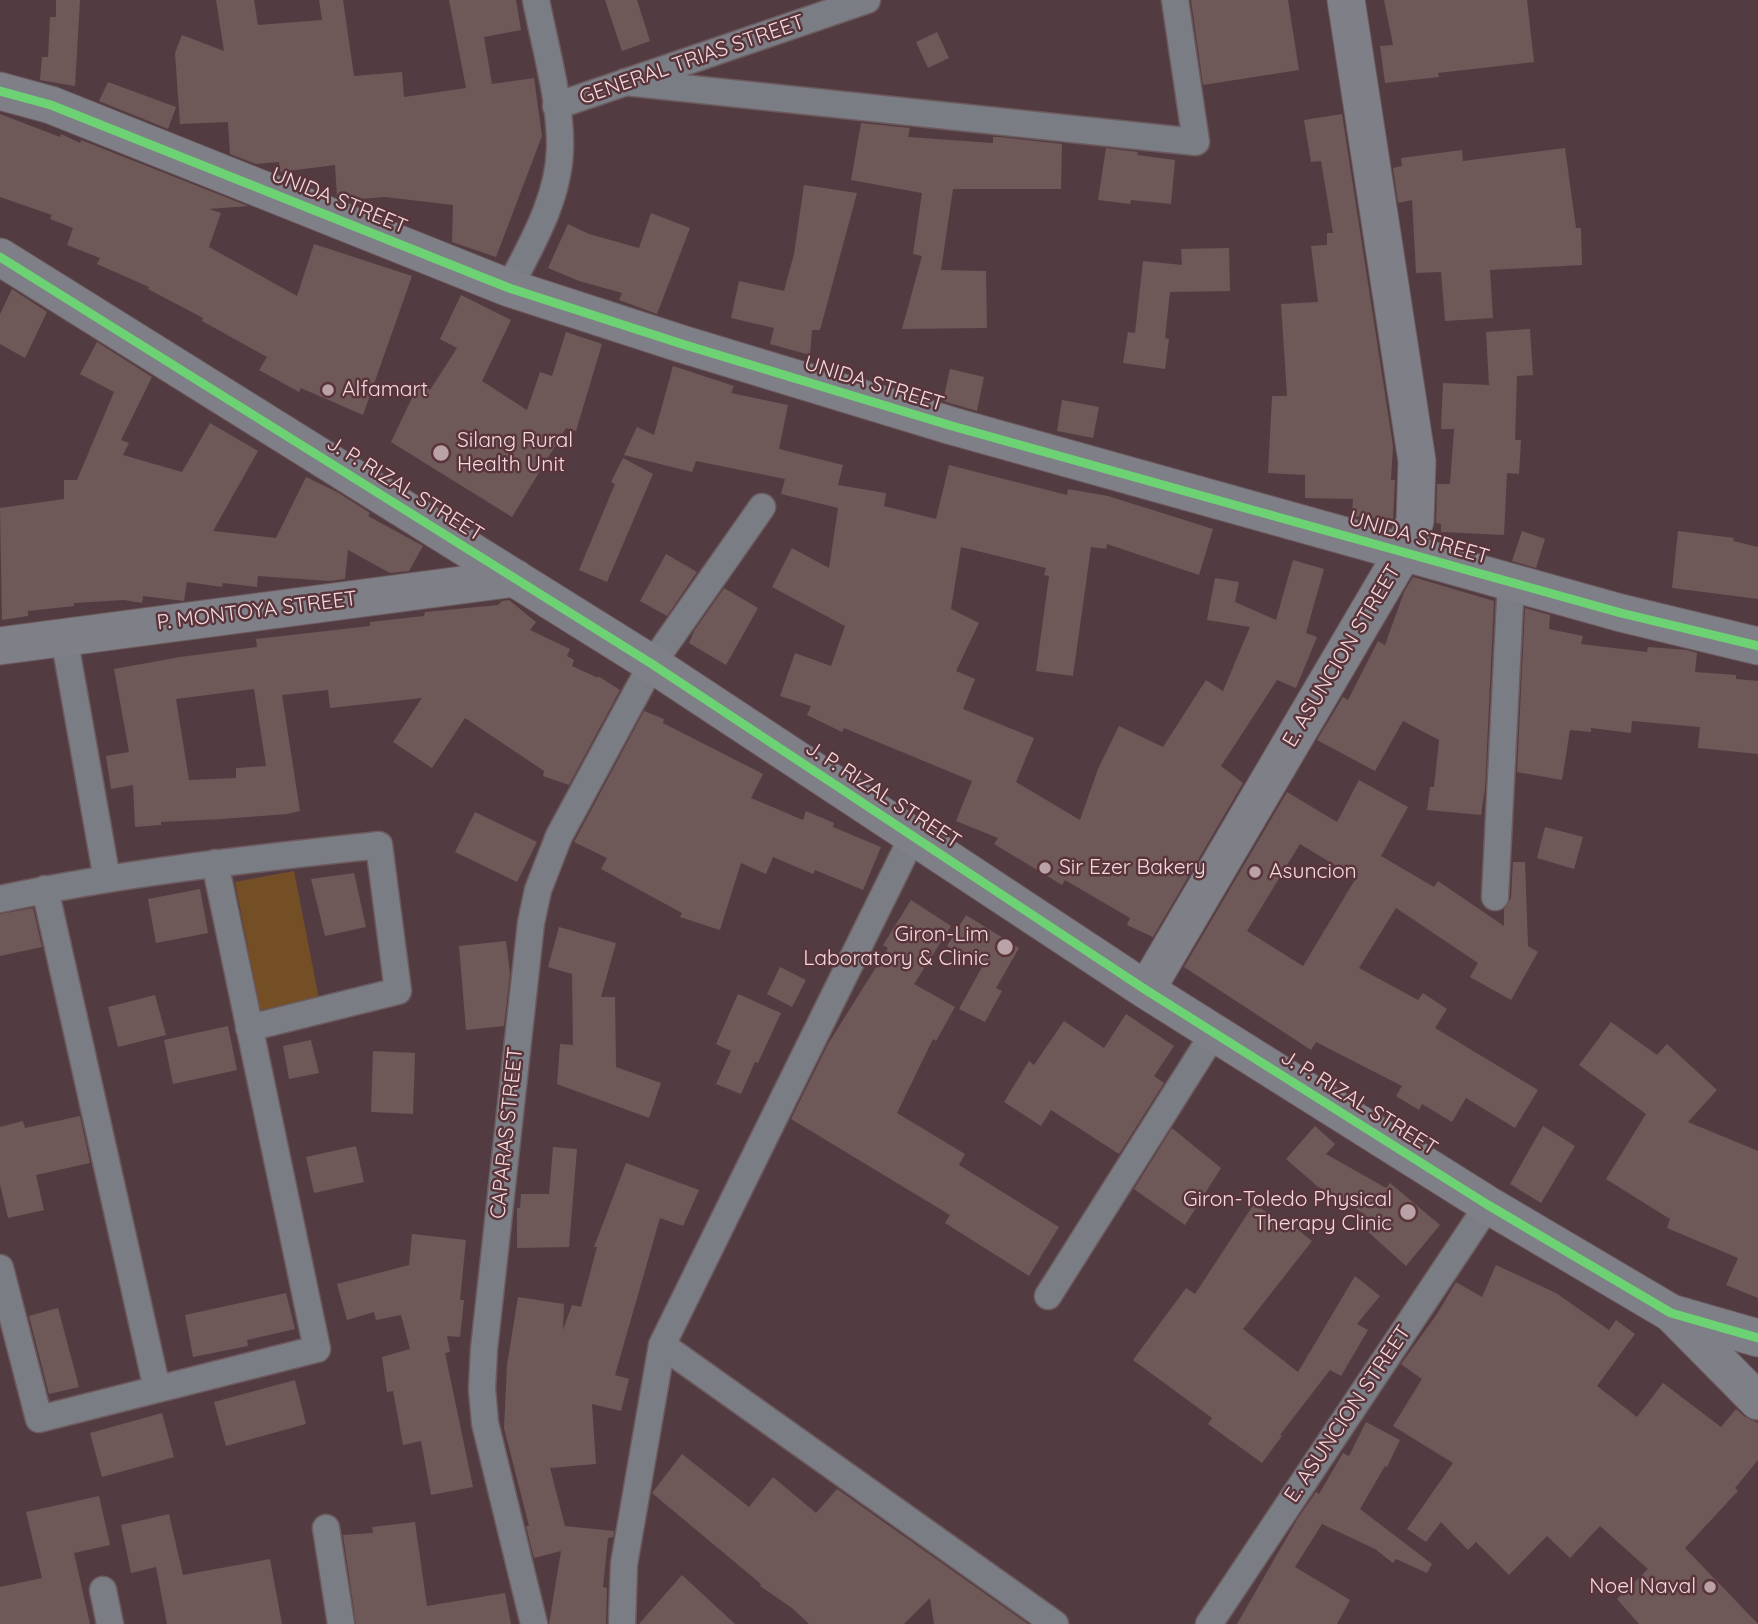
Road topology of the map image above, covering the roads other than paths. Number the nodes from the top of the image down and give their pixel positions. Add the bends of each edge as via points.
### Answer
1 (536, 0) edge
2 (867, 0) edge
3 (1175, 0) edge
4 (1346, 0) edge
5 (625, 82) junction
6 (0, 91) edge
7 (556, 106) junction
8 (0, 257) edge
9 (509, 288) junction
10 (762, 507) dead end
11 (1404, 551) junction
12 (515, 578) junction
13 (1511, 581) junction
14 (64, 637) junction
15 (0, 646) edge
16 (1758, 646) edge
17 (652, 664) junction
18 (914, 836) junction
19 (215, 863) junction
20 (107, 879) junction
21 (45, 889) junction
22 (1495, 897) dead end
23 (0, 899) edge
24 (1146, 990) junction
25 (249, 1028) junction
26 (1214, 1033) junction
27 (1488, 1205) junction
28 (0, 1268) edge
29 (1048, 1296) dead end
30 (1671, 1313) junction
31 (1758, 1338) edge
32 (662, 1345) junction
33 (158, 1389) junction
34 (1758, 1401) edge
35 (326, 1528) dead end
36 (103, 1590) dead end
37 (110, 1624) edge
38 (341, 1624) edge
39 (534, 1624) edge
40 (622, 1624) edge
41 (1055, 1624) edge
42 (1209, 1624) edge

1 - 7 street
2 - 5 street, GENERAL TRIAS STREET
3 - 5 street via 1196,142
4 - 11 main road, E. ASUNCION STREET via 1417,461 1415,521
5 - 7 street, GENERAL TRIAS STREET
6 - 9 main road, UNIDA STREET via 51,105
7 - 9 street via 560,149 554,189
8 - 12 main road, J. P. RIZAL STREET
9 - 11 main road, UNIDA STREET via 952,426
10 - 17 street, CAPARAS STREET
11 - 13 main road, UNIDA STREET
11 - 24 main road, E. ASUNCION STREET
12 - 14 main road, P. MONTOYA STREET
12 - 17 main road, J. P. RIZAL STREET
13 - 16 main road, UNIDA STREET
13 - 22 street
14 - 15 main road, P. MONTOYA STREET
14 - 20 street
17 - 18 main road, J. P. RIZAL STREET
17 - 39 street, CAPARAS STREET via 559,836 531,923 482,1389 485,1423
18 - 24 main road, J. P. RIZAL STREET
18 - 32 street
19 - 20 street
19 - 25 street
19 - 25 street via 379,845 398,991
20 - 21 street
21 - 23 street
21 - 33 street
24 - 26 main road, J. P. RIZAL STREET
25 - 33 street via 317,1349
26 - 27 main road, J. P. RIZAL STREET
26 - 29 street
27 - 30 main road, J. P. RIZAL STREET
27 - 42 street, E. ASUNCION STREET
28 - 33 street via 39,1419
30 - 31 main road, J. P. RIZAL STREET
30 - 34 main road
32 - 40 street via 625,1564
32 - 41 street
35 - 38 street
36 - 37 street

